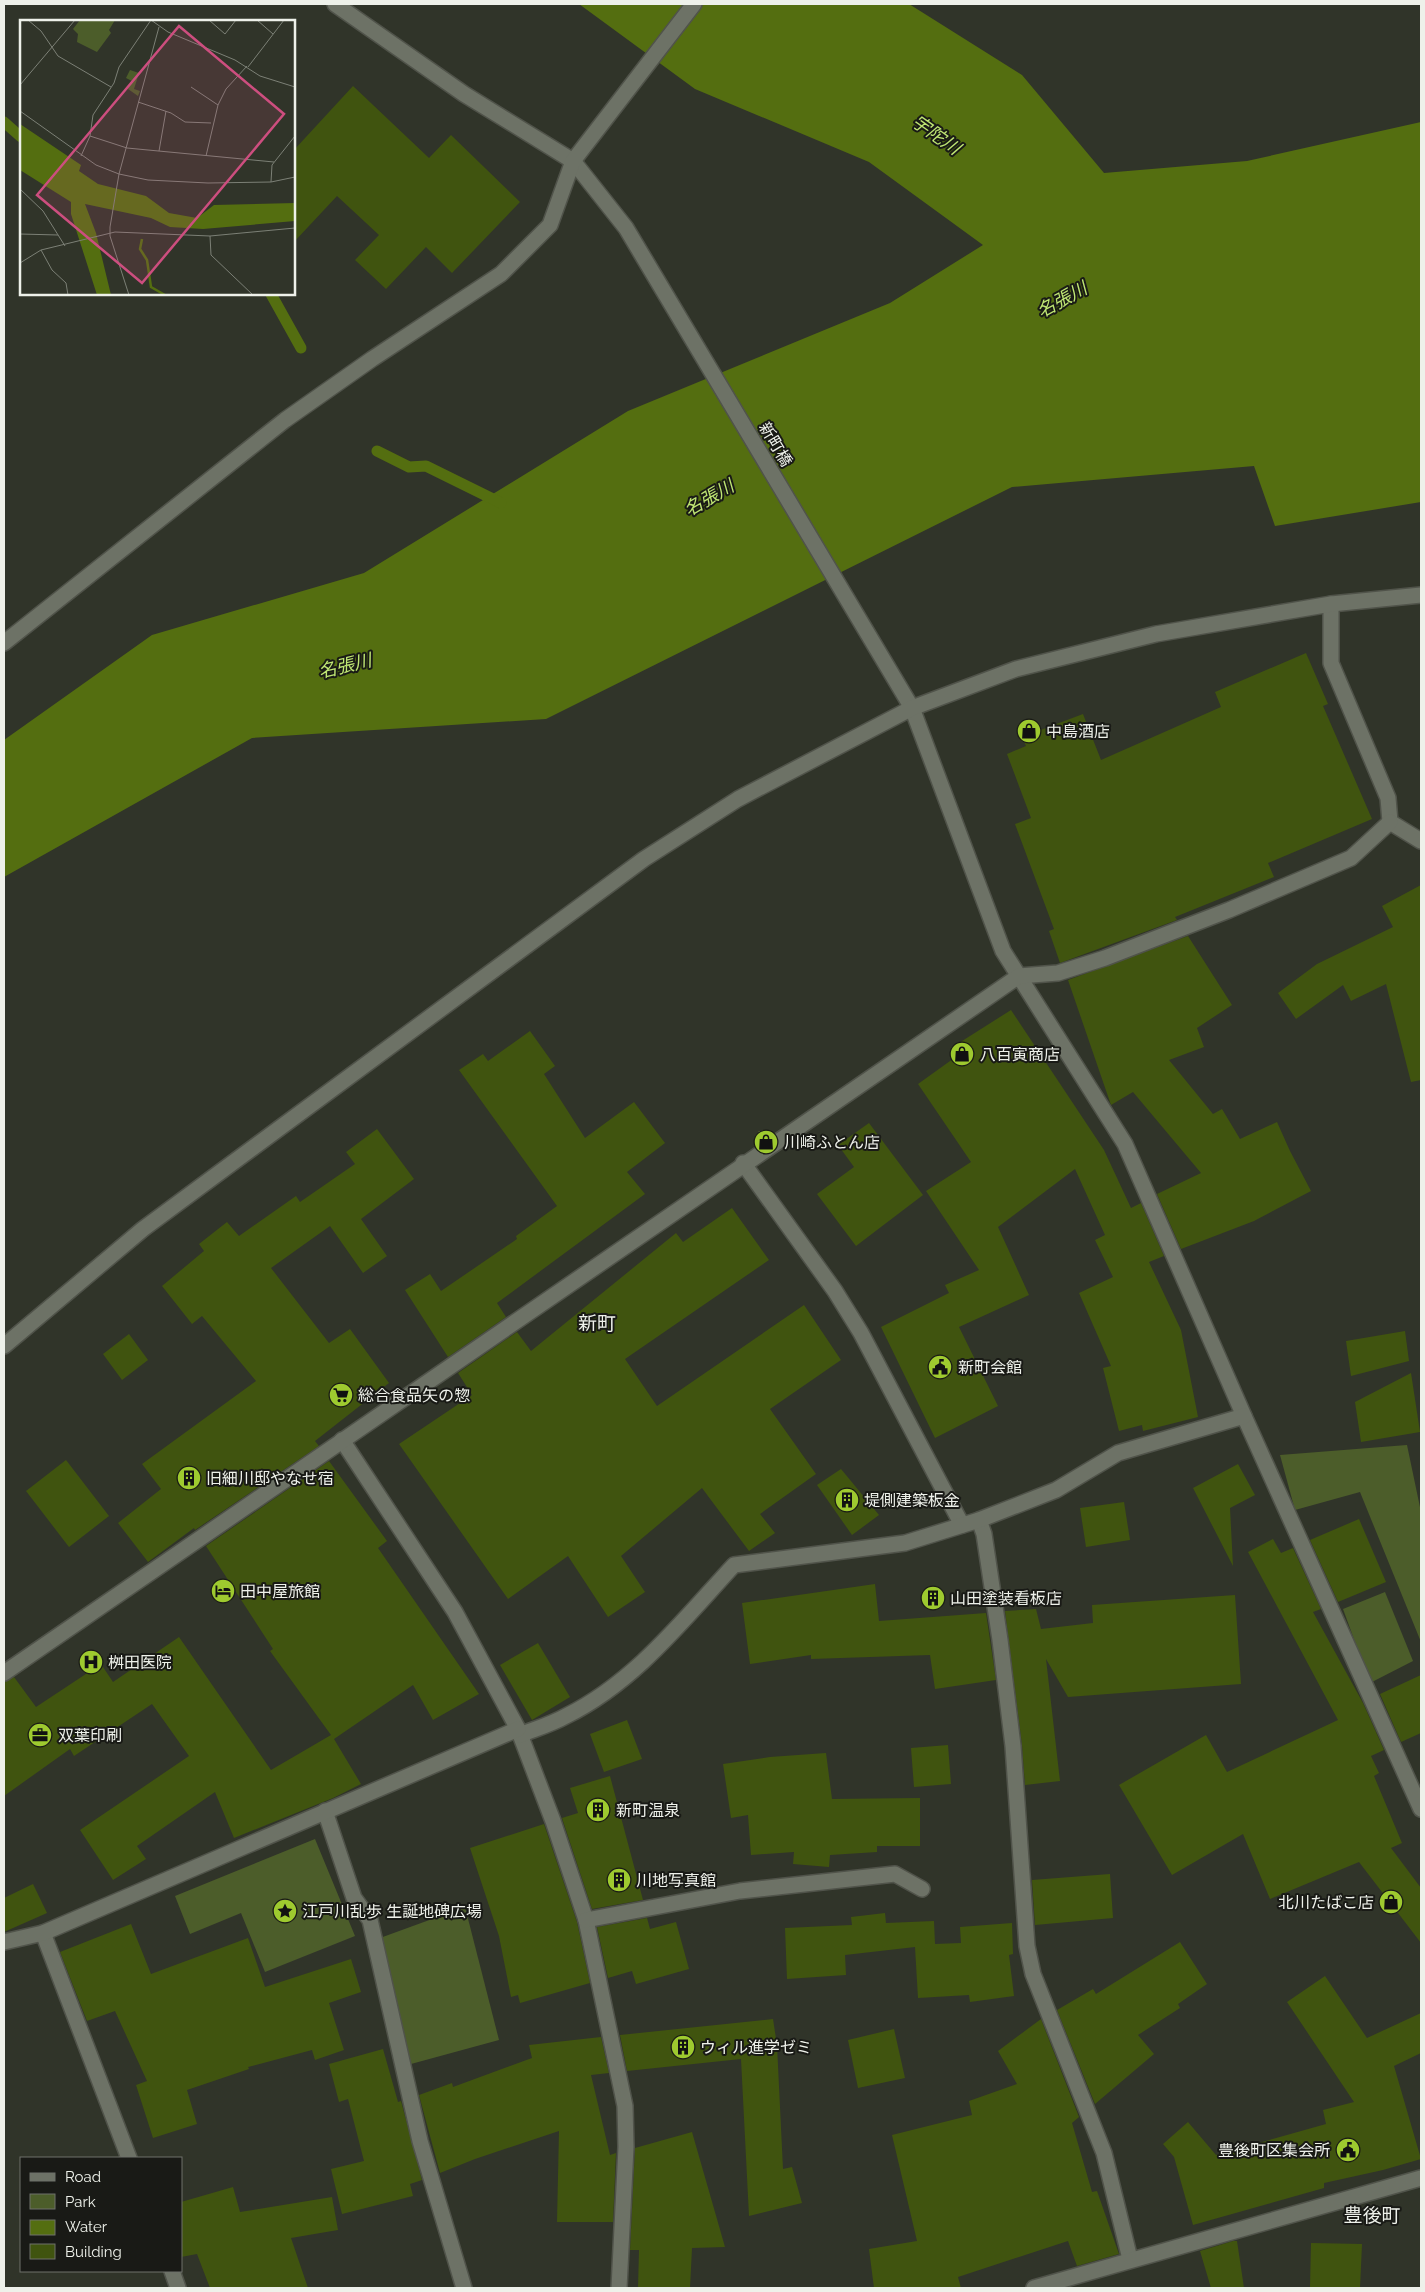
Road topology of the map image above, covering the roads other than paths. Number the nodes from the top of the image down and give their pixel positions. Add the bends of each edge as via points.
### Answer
1 (335, 4) edge
2 (694, 4) edge
3 (573, 161) junction
4 (1421, 595) edge
5 (1331, 604) junction
6 (4, 643) edge
7 (912, 708) junction
8 (1390, 822) junction
9 (1421, 841) edge
10 (1019, 976) junction
11 (743, 1163) junction
12 (4, 1346) edge
13 (1244, 1416) junction
14 (342, 1440) junction
15 (979, 1520) junction
16 (962, 1525) junction
17 (4, 1673) edge
18 (519, 1732) junction
19 (1421, 1809) edge
20 (325, 1811) junction
21 (922, 1889) dead end
22 (586, 1920) junction
23 (43, 1933) junction
24 (4, 1942) edge
25 (129, 2157) edge
26 (1421, 2178) edge
27 (1130, 2259) junction
28 (172, 2272) edge
29 (178, 2288) edge
30 (464, 2288) edge
31 (619, 2288) edge
32 (1034, 2288) edge

1 - 3 street via 464,94
2 - 3 street
3 - 6 street via 550,225 501,274 285,420
3 - 7 street, 新町橋 via 626,228
4 - 5 street
5 - 7 street via 1146,636 1016,669
5 - 8 street via 1331,663 1388,798
7 - 10 street, 新町橋 via 1003,951
7 - 12 street via 738,799 644,859 143,1229
8 - 9 street
8 - 10 street via 1351,858 1230,910 1106,958 1058,973
10 - 11 street
10 - 13 street, 新町橋 via 1125,1144
11 - 14 street
11 - 16 street via 861,1333
13 - 15 street via 1118,1454 1056,1490
13 - 19 street, 新町橋
14 - 17 street
14 - 18 street via 455,1612
15 - 16 street
15 - 27 street via 984,1534 1000,1640 1013,1746 1027,1946 1033,1974 1104,2154
16 - 18 street via 905,1543 734,1565 649,1658 623,1680 567,1716
18 - 20 street
18 - 22 street
20 - 23 street
20 - 30 street via 354,1898 370,1920 420,2140
21 - 22 street via 895,1874 740,1891
22 - 31 street via 625,2106
23 - 24 street
23 - 25 street
26 - 27 street
27 - 32 street
28 - 29 street

